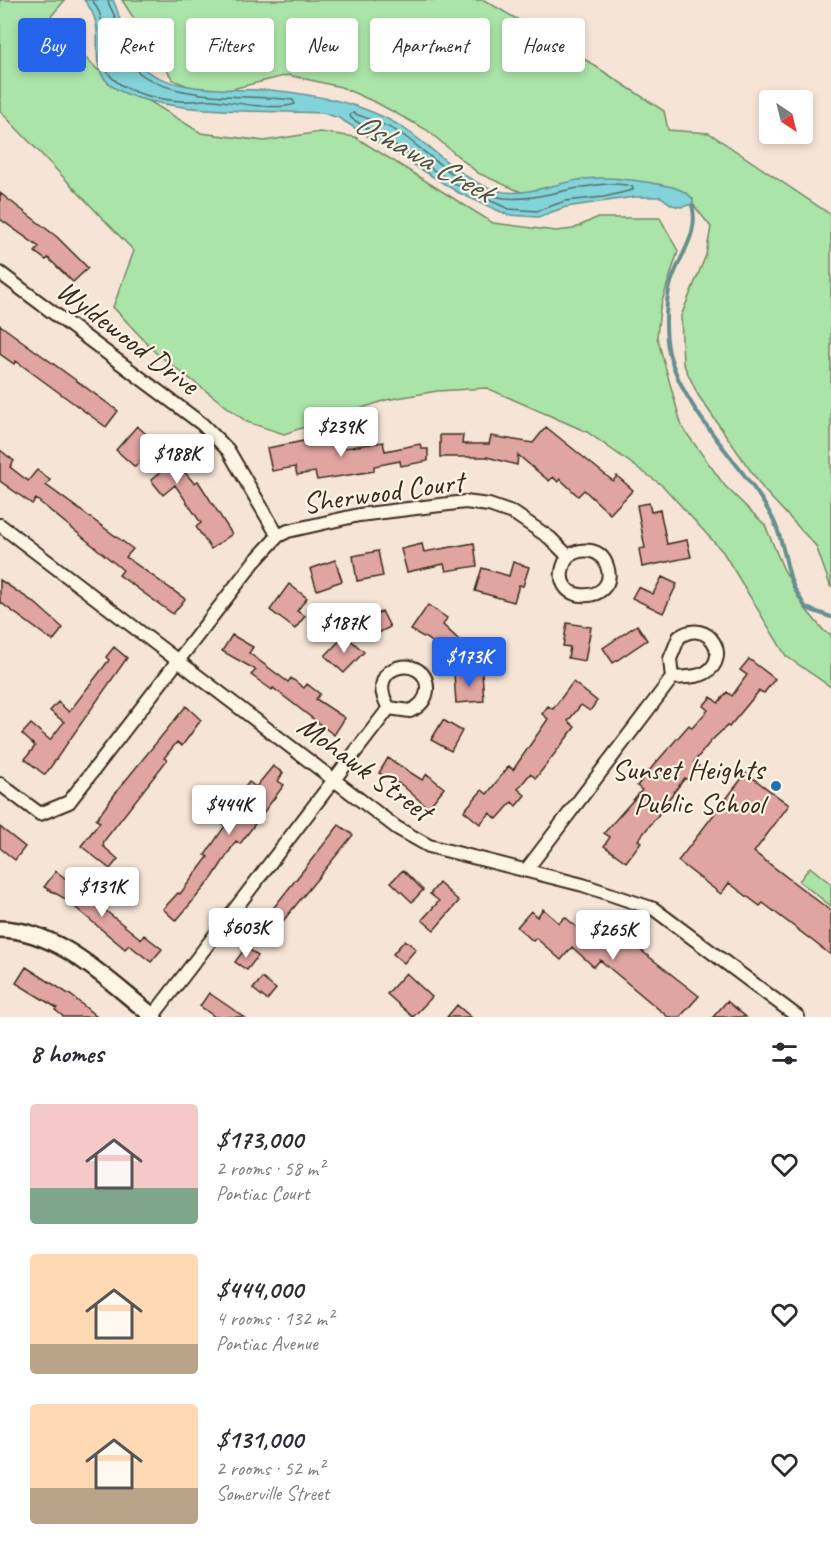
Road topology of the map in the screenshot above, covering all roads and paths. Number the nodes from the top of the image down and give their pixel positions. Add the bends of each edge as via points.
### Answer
1 (0, 273) edge
2 (0, 525) edge
3 (278, 536) junction
4 (568, 556) dead end
5 (178, 660) junction
6 (672, 678) junction
7 (389, 708) dead end
8 (335, 778) junction
9 (0, 784) edge
10 (527, 869) junction
11 (0, 929) edge
12 (153, 1017) edge
13 (798, 1017) edge

1 - 3 street, Wyldewood Drive via 202,424 228,450
2 - 5 street, Mohawk Street
3 - 4 street, Sherwood Court via 300,527 359,515 465,502 515,514
3 - 5 street, Sherwood Court
5 - 8 street, Mohawk Street
5 - 9 street, Sherwood Court via 69,802 40,814
6 - 6 street via 670,659 679,637 700,631 712,639 717,654 712,668 700,675
6 - 10 street
7 - 8 street
8 - 10 street, Mohawk Street via 397,828 429,846
8 - 12 street
10 - 13 street, Mohawk Street via 654,909
11 - 12 street via 23,932 56,944

